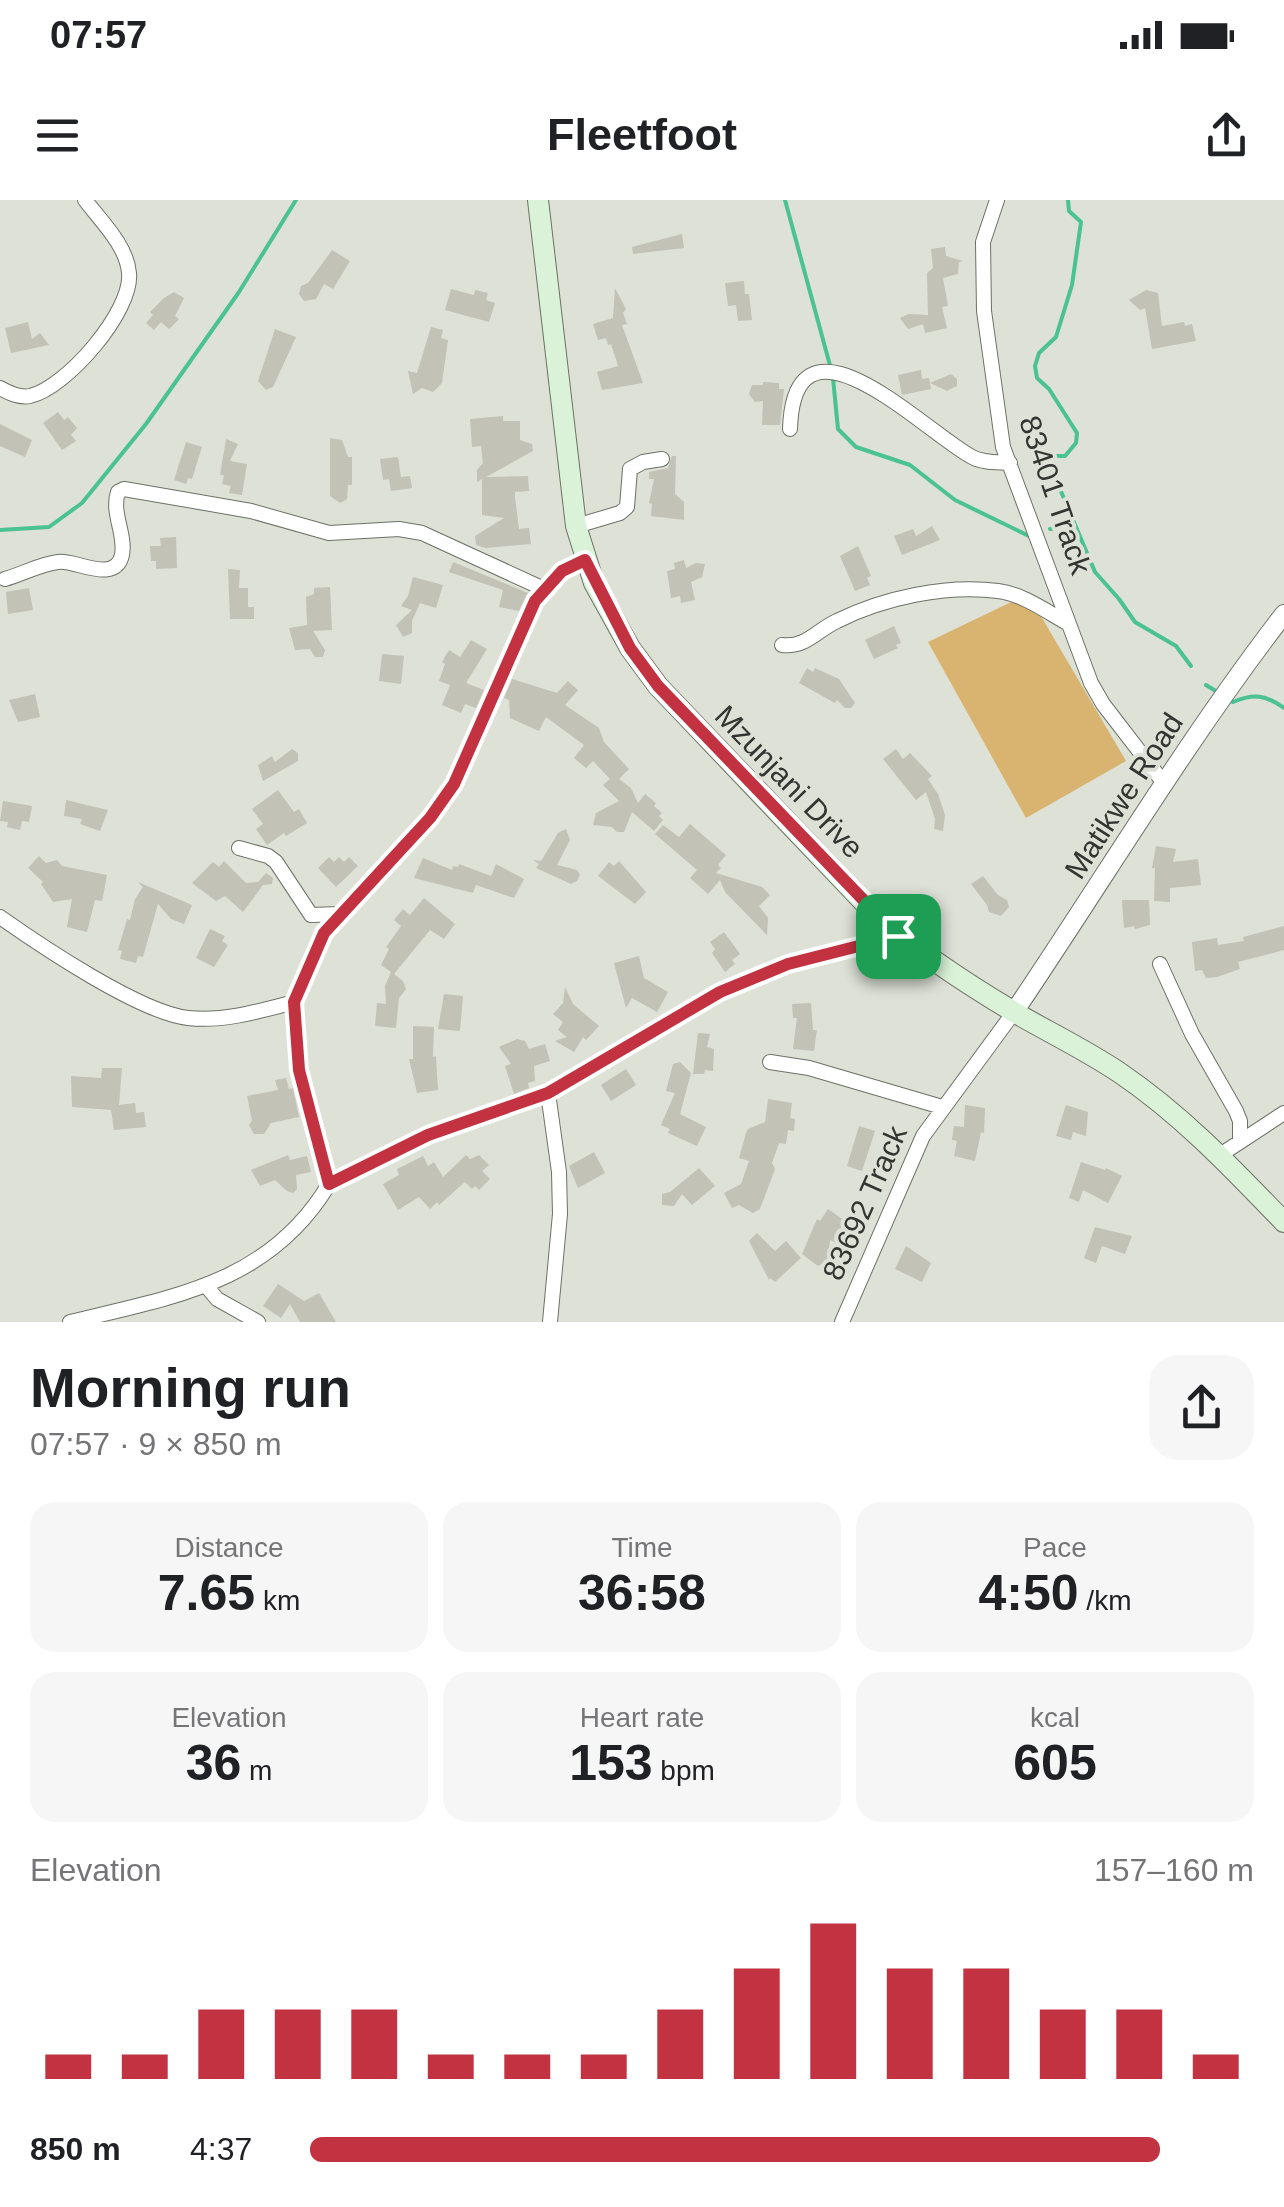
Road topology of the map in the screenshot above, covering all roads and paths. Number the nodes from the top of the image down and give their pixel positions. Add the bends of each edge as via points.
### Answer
1 (85, 200) edge
2 (538, 200) edge
3 (996, 200) edge
4 (0, 388) edge
5 (790, 430) dead end
6 (662, 460) dead end
7 (1010, 462) junction
8 (576, 526) junction
9 (585, 560) junction
10 (5, 579) dead end
11 (544, 588) junction
12 (1284, 614) edge
13 (1069, 624) junction
14 (782, 644) dead end
15 (1163, 782) junction
16 (238, 848) dead end
17 (339, 914) junction
18 (0, 917) edge
19 (898, 936) junction
20 (1160, 964) dead end
21 (294, 1002) junction
22 (1014, 1012) junction
23 (770, 1062) dead end
24 (548, 1093) junction
25 (942, 1107) junction
26 (1284, 1113) edge
27 (1240, 1140) junction
28 (1220, 1155) junction
29 (329, 1184) junction
30 (1284, 1222) edge
31 (207, 1287) junction
32 (103, 1318) edge
33 (70, 1322) edge
34 (258, 1322) edge
35 (550, 1322) edge
36 (842, 1322) edge

1 - 4 street via 129,268 121,308 53,386 29,396
2 - 8 main road, Mzunjani Drive
3 - 7 street, 83401 Track via 983,242 984,311
5 - 7 street via 800,383 838,372 892,399 973,458
6 - 8 street via 630,469 627,507 620,513
7 - 13 street, 83401 Track
8 - 9 main road, Mzunjani Drive
9 - 11 street
9 - 19 main road, Mzunjani Drive via 630,648 658,686
10 - 11 street via 58,562 98,570 116,564 122,547 115,501 124,489 329,532 422,533
11 - 17 street via 454,784
12 - 15 street, Matikwe Road
13 - 14 street via 1017,596 951,591 874,606 806,642
13 - 15 street, 83401 Track via 1103,704
15 - 22 street, Matikwe Road
16 - 17 street via 276,862 311,915
17 - 21 street
18 - 21 street via 170,1015 202,1020
19 - 22 main road, Mzunjani Drive
19 - 24 street via 788,964 720,992
20 - 27 street via 1236,1111
21 - 29 street via 299,1070
22 - 25 street, 83692 Track
22 - 28 main road, Mzunjani Drive via 1122,1074
23 - 25 street
24 - 29 street via 428,1135
24 - 35 street via 560,1214
25 - 36 street, 83692 Track
26 - 27 street
27 - 28 street
28 - 30 main road, Mzunjani Drive
29 - 31 street via 284,1242
31 - 32 street
31 - 34 street
32 - 33 street

